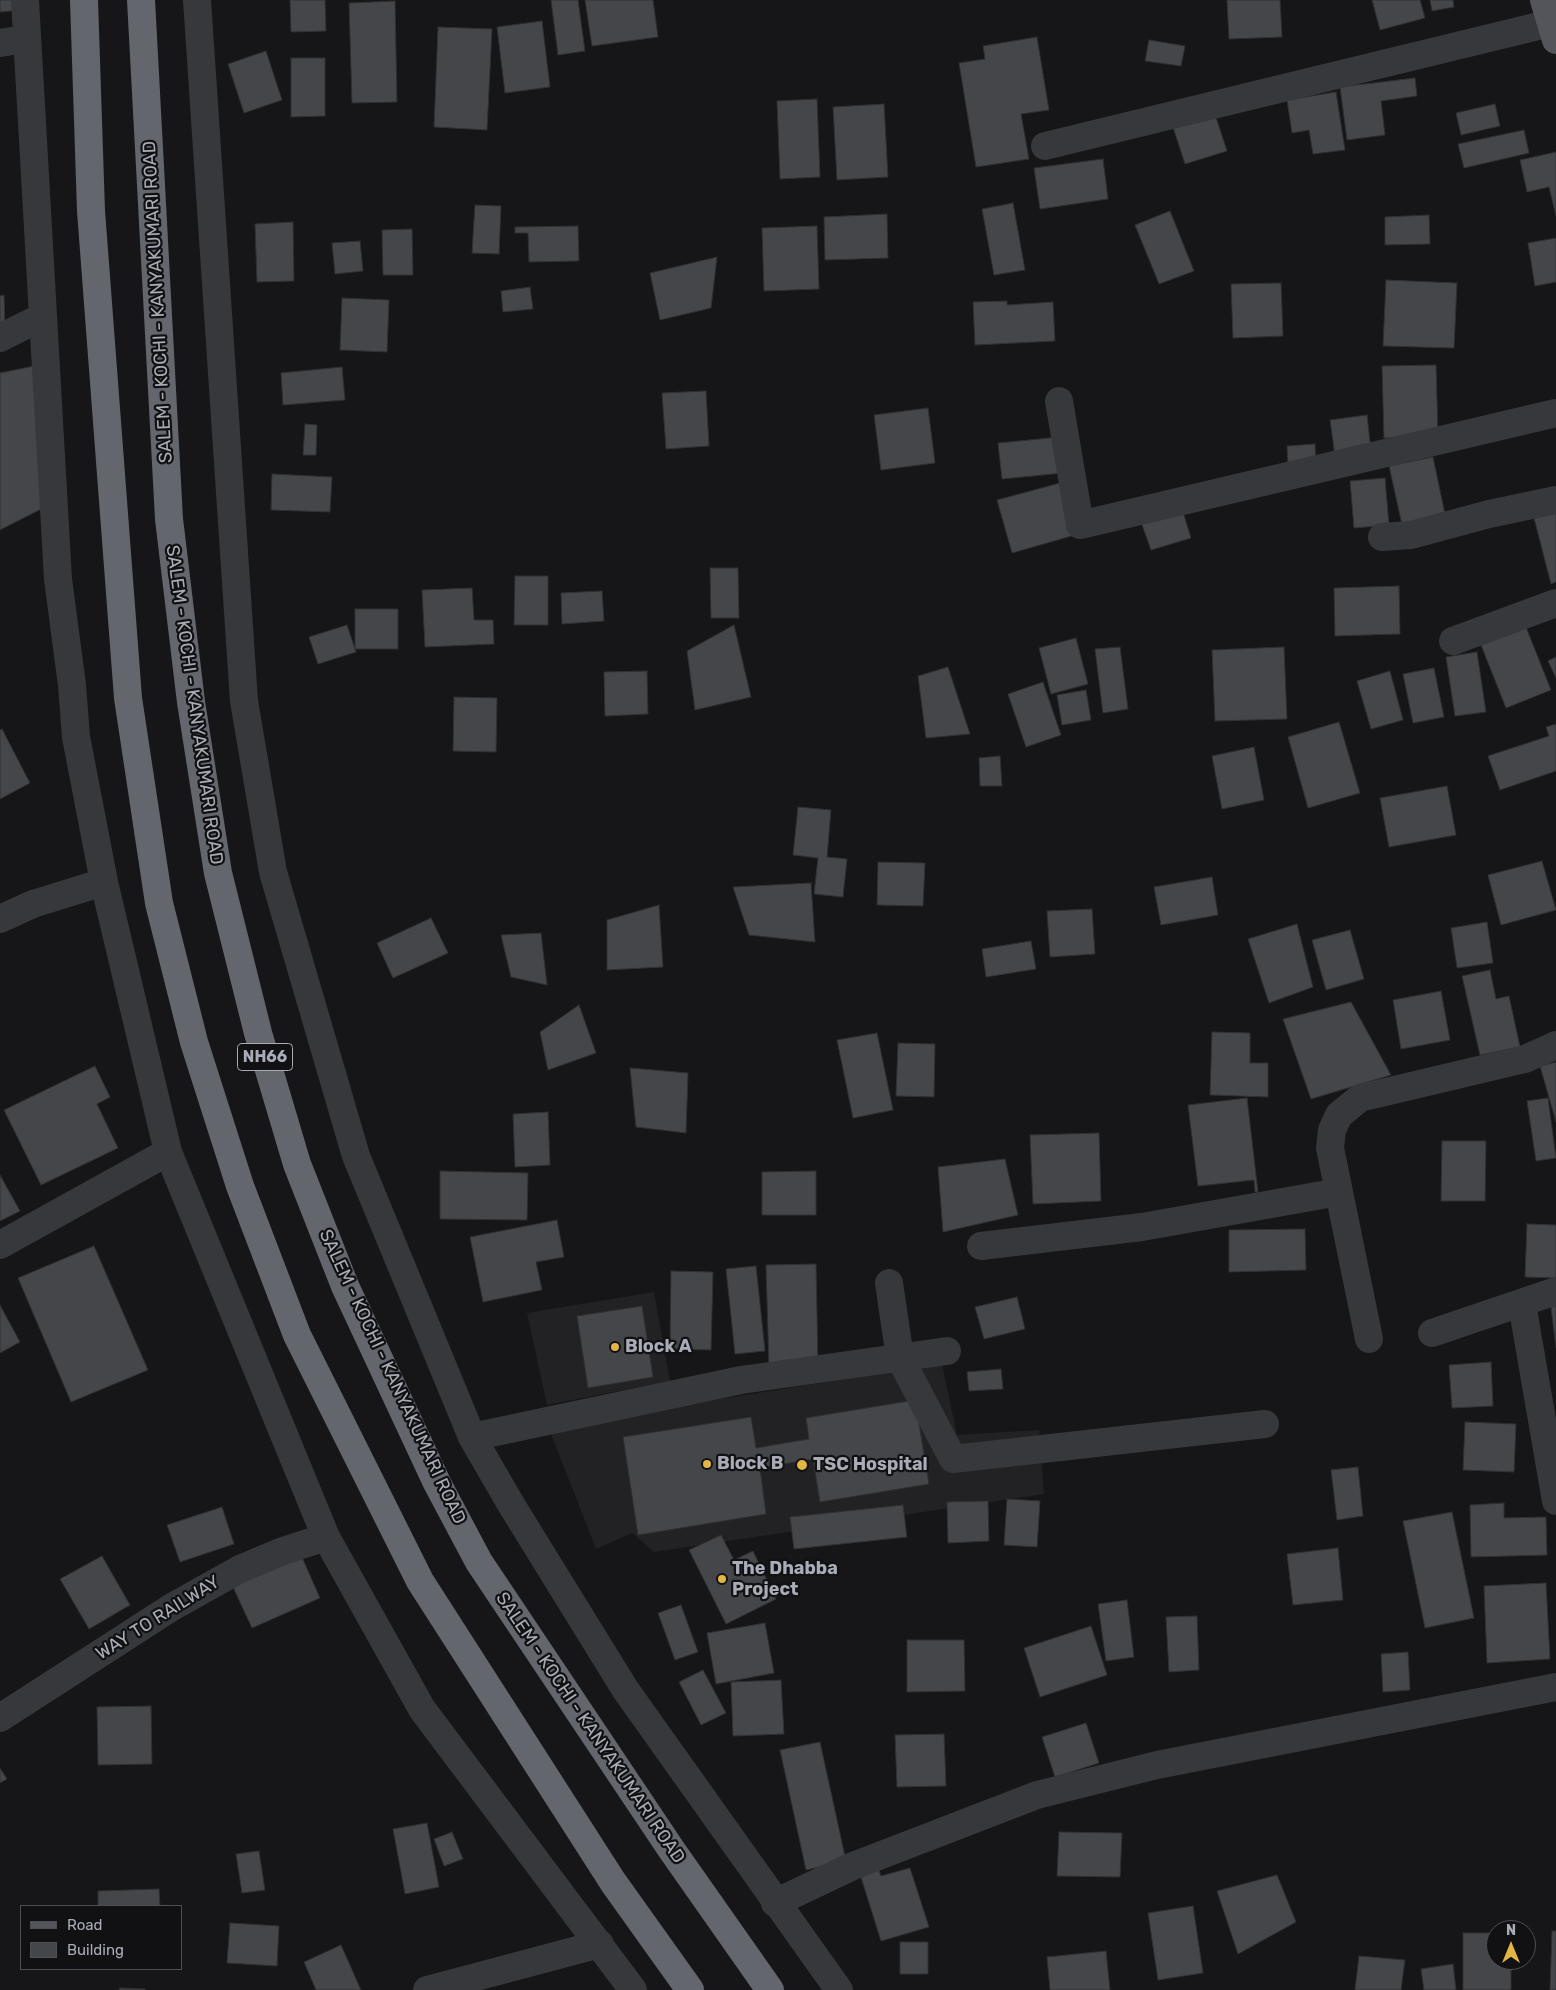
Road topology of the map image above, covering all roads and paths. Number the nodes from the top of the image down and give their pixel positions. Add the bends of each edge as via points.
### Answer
1 (25, 0) edge
2 (84, 0) edge
3 (141, 0) edge
4 (197, 0) edge
5 (1550, 21) edge
6 (26, 39) junction
7 (0, 43) edge
8 (1045, 146) dead end
9 (42, 317) junction
10 (0, 338) edge
11 (1058, 401) dead end
12 (1556, 413) edge
13 (1556, 500) edge
14 (1382, 537) dead end
15 (1556, 603) edge
16 (1453, 641) dead end
17 (104, 882) junction
18 (0, 919) edge
19 (1556, 1045) edge
20 (168, 1152) junction
21 (1339, 1192) junction
22 (0, 1245) edge
23 (981, 1246) dead end
24 (889, 1282) dead end
25 (1556, 1291) edge
26 (1522, 1304) junction
27 (1432, 1333) dead end
28 (1369, 1340) dead end
29 (947, 1351) dead end
30 (900, 1358) junction
31 (1265, 1424) dead end
32 (472, 1437) junction
33 (1556, 1501) edge
34 (326, 1538) junction
35 (1556, 1687) edge
36 (0, 1718) edge
37 (775, 1903) junction
38 (600, 1944) junction
39 (427, 1990) edge
40 (633, 1990) edge
41 (690, 1990) edge
42 (770, 1990) edge
43 (839, 1990) edge

1 - 6 street
2 - 41 highway via 91,212 128,698 159,903 194,1042 240,1186 297,1335 420,1581 613,1882
3 - 42 highway, SALEM - KOCHI - KANYAKUMARI ROAD / NH66 via 170,519 191,702 218,873 258,1033 297,1164 345,1286 437,1483 479,1562 671,1849
4 - 32 street via 244,701 272,872 356,1156
5 - 8 street
6 - 7 street
6 - 9 street
9 - 10 street
9 - 17 street via 58,579 76,738
11 - 12 street via 1080,524
13 - 14 street via 1411,535
15 - 16 street
17 - 18 street via 33,904
17 - 20 street
19 - 21 street via 1526,1059 1360,1098 1339,1115 1332,1130 1330,1148
20 - 22 street
20 - 34 street
21 - 23 street via 1142,1227
21 - 28 street
24 - 30 street
25 - 26 street
26 - 27 street
26 - 33 street
29 - 30 street
30 - 31 street via 953,1459
30 - 32 street via 741,1380
32 - 37 street via 626,1689
34 - 36 street, WAY TO RAILWAY via 240,1568 172,1606
34 - 38 street via 422,1709
35 - 37 street via 1175,1762 1037,1795 853,1866
37 - 43 street
38 - 39 street
38 - 40 street

